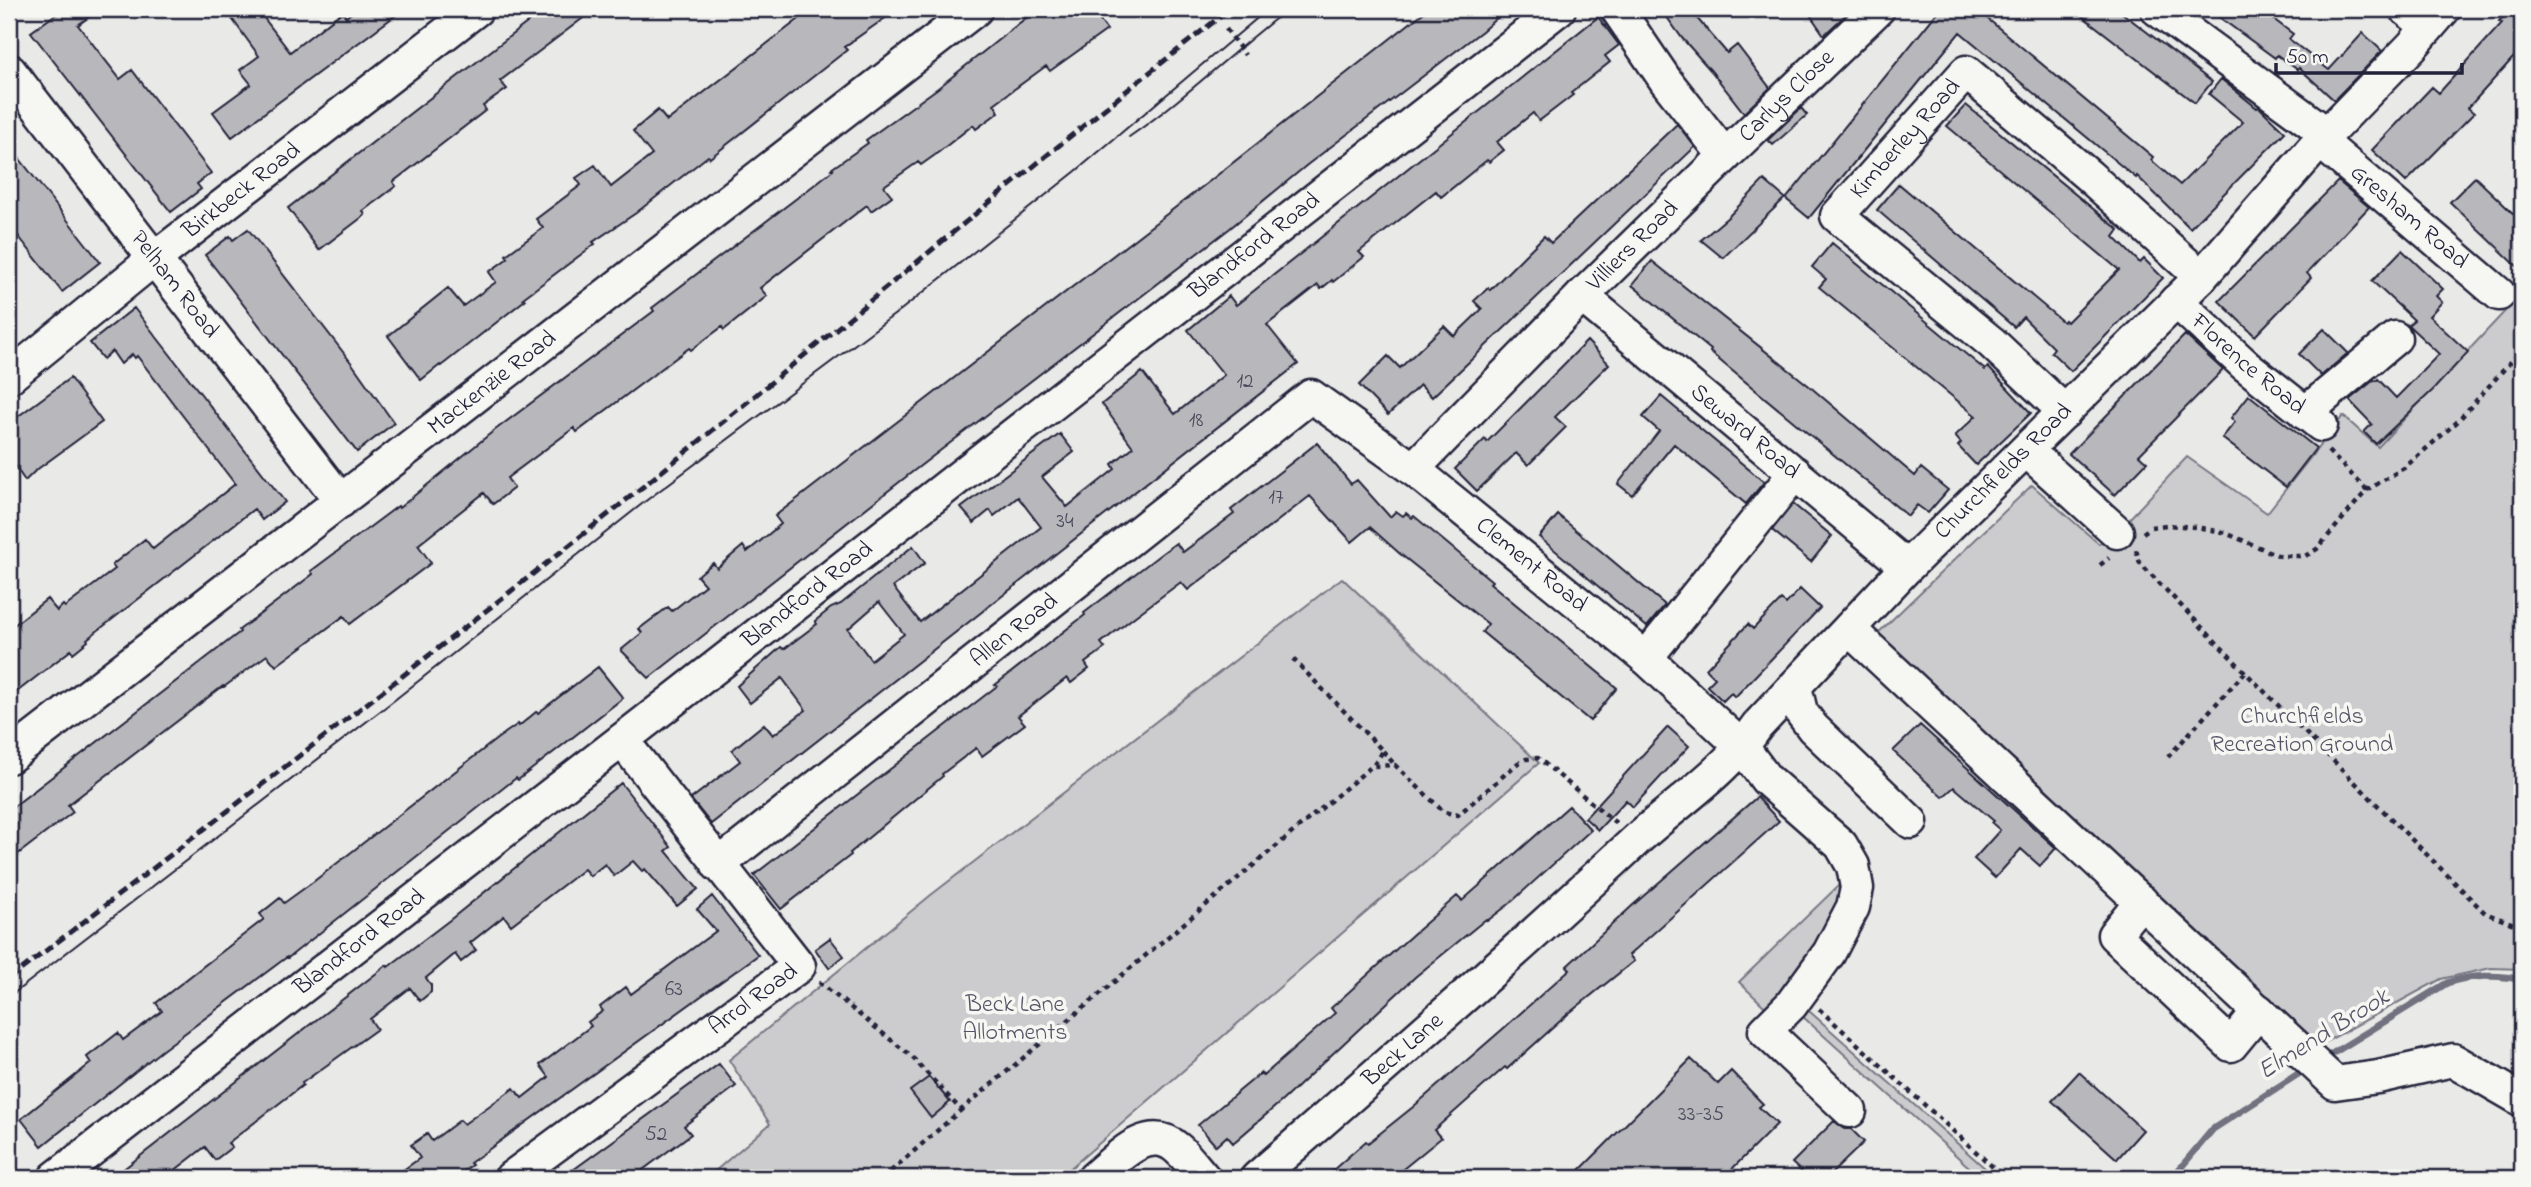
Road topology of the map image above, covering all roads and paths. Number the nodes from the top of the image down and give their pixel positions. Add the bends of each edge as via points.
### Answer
1 (477, 9) edge
2 (976, 9) edge
3 (1559, 9) edge
4 (1618, 9) edge
5 (1878, 9) edge
6 (2157, 9) edge
7 (2426, 15) edge
8 (1226, 29) dead end
9 (1245, 55) dead end
10 (9, 70) edge
11 (2323, 138) junction
12 (1725, 156) junction
13 (154, 259) junction
14 (2202, 277) junction
15 (2499, 294) dead end
16 (1582, 296) junction
17 (2176, 301) junction
18 (2395, 338) dead end
19 (2522, 349) edge
20 (9, 377) edge
21 (1311, 396) joint
22 (2065, 412) junction
23 (2313, 419) junction
24 (2026, 451) junction
25 (1413, 469) junction
26 (1795, 473) junction
27 (2367, 490) junction
28 (341, 501) junction
29 (2117, 532) dead end
30 (1907, 567) junction
31 (1850, 630) junction
32 (1646, 658) junction
33 (1293, 659) dead end
34 (2245, 672) junction
35 (1795, 687) junction
36 (622, 740) junction
37 (1742, 748) junction
38 (1382, 751) junction
39 (9, 757) edge
40 (2168, 757) dead end
41 (1395, 765) junction
42 (1373, 766) junction
43 (1911, 822) dead end
44 (1637, 840) junction
45 (718, 866) junction
46 (2141, 901) junction
47 (1550, 922) joint
48 (2522, 927) edge
49 (799, 966) junction
50 (1799, 992) junction
51 (2259, 1011) junction
52 (2522, 1100) edge
53 (961, 1110) junction
54 (1850, 1111) dead end
55 (55, 1178) edge
56 (512, 1178) edge
57 (883, 1178) edge
58 (1094, 1178) edge
59 (1204, 1178) edge
60 (1257, 1178) edge
61 (2005, 1178) edge

1 - 13 street, Birkbeck Road
2 - 28 street, Mackenzie Road
3 - 36 street, Blandford Road
4 - 12 street via 1666,81
5 - 12 street, Carlys Close
6 - 11 street, Gresham Road
7 - 11 street, Churchfields Road
8 - 9 path
10 - 13 street, Pelham Road
11 - 14 street, Churchfields Road
11 - 15 street, Gresham Road
12 - 16 street, Villiers Road
13 - 20 street, Birkbeck Road
13 - 28 street, Pelham Road
14 - 17 street, Churchfields Road
14 - 22 street, Kimberley Road via 1966,72 1837,216 1992,343
16 - 25 street, Villiers Road
16 - 26 street, Seward Road
17 - 22 street, Churchfields Road
17 - 23 street, Florence Road
18 - 23 street via 2336,390
19 - 27 path via 2457,422 2404,468
21 - 25 street, Clement Road
21 - 45 street, Allen Road
22 - 24 street, Churchfields Road
23 - 27 path via 2321,444
24 - 29 street
24 - 30 street, Churchfields Road
25 - 32 street, Clement Road
26 - 30 street, Seward Road
26 - 32 street
27 - 34 path via 2305,556 2280,556 2223,532 2176,526 2151,527 2133,540 2140,563
28 - 39 street, Mackenzie Road
30 - 31 street, Churchfields Road
31 - 35 street, Churchfields Road
31 - 46 street
32 - 37 street, Clement Road
33 - 38 path
34 - 40 path
34 - 48 path via 2485,913
35 - 37 street, Churchfields Road
35 - 43 street via 1801,712 1813,728
36 - 45 street, Arrol Road
36 - 55 street, Blandford Road
37 - 44 street, Churchfields Road
37 - 50 street, Clement Road via 1766,779 1841,845 1853,866 1857,888 1853,908 1829,953
38 - 41 path
38 - 42 path
41 - 42 path
41 - 44 path via 1444,812 1458,815 1518,763 1538,758
42 - 53 path
44 - 47 street, Churchfields Road
45 - 49 street, Arrol Road
46 - 51 street
46 - 51 street via 2114,936 2231,1045
47 - 60 street, Beck Lane
49 - 53 path via 912,1056
49 - 56 street, Arrol Road
50 - 54 street, Clement Road via 1765,1031
50 - 61 path
51 - 52 street via 2335,1083 2453,1060
53 - 57 path
58 - 59 street via 1131,1147 1158,1139 1179,1149

